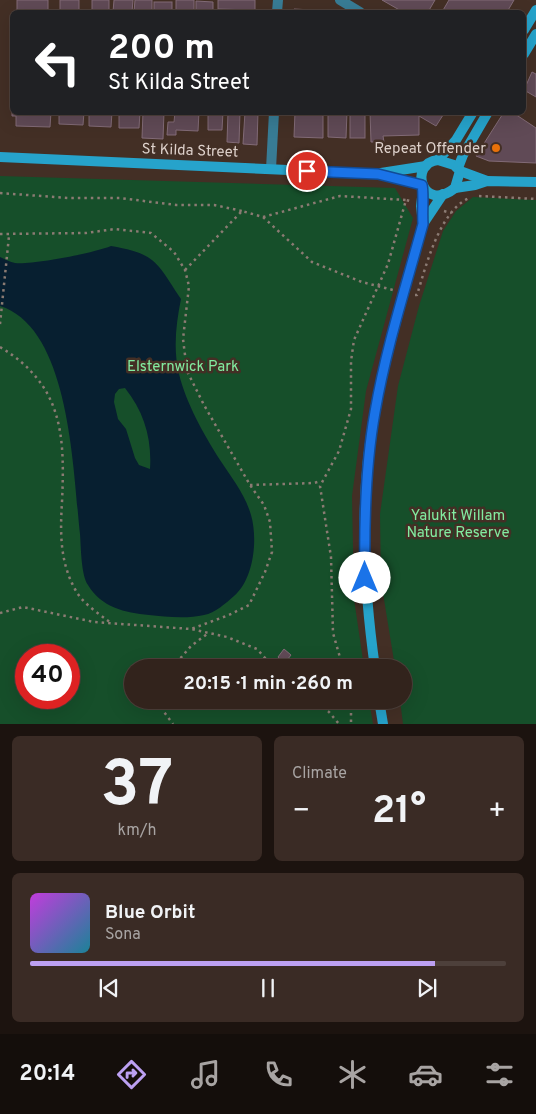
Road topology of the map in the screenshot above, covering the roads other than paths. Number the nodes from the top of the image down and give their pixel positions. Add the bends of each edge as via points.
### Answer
1 (340, 0) edge
2 (357, 10) edge
3 (536, 10) edge
4 (526, 27) edge
5 (536, 34) edge
6 (526, 51) edge
7 (274, 115) edge
8 (471, 115) edge
9 (486, 115) edge
10 (0, 157) edge
11 (438, 160) junction
12 (426, 166) junction
13 (271, 169) junction
14 (459, 169) junction
15 (378, 174) junction
16 (487, 181) junction
17 (536, 182) edge
18 (422, 187) junction
19 (456, 188) junction
20 (443, 194) junction
21 (423, 224) junction
22 (374, 659) edge
23 (380, 709) edge
24 (383, 724) edge

1 - 2 street
3 - 4 street
5 - 6 street
7 - 13 street
8 - 11 street via 456,140
9 - 14 street via 463,155
10 - 13 street, St Kilda Street
11 - 12 street
11 - 14 street
12 - 15 street, St Kilda Street
12 - 18 street via 421,178
13 - 15 street, St Kilda Street
14 - 16 street
14 - 19 street
15 - 18 street, St Kilda Street
16 - 17 street
16 - 19 street
18 - 20 street via 433,194
18 - 21 street
19 - 20 street
20 - 21 street
21 - 22 street via 375,412 364,506 365,578
23 - 24 street

